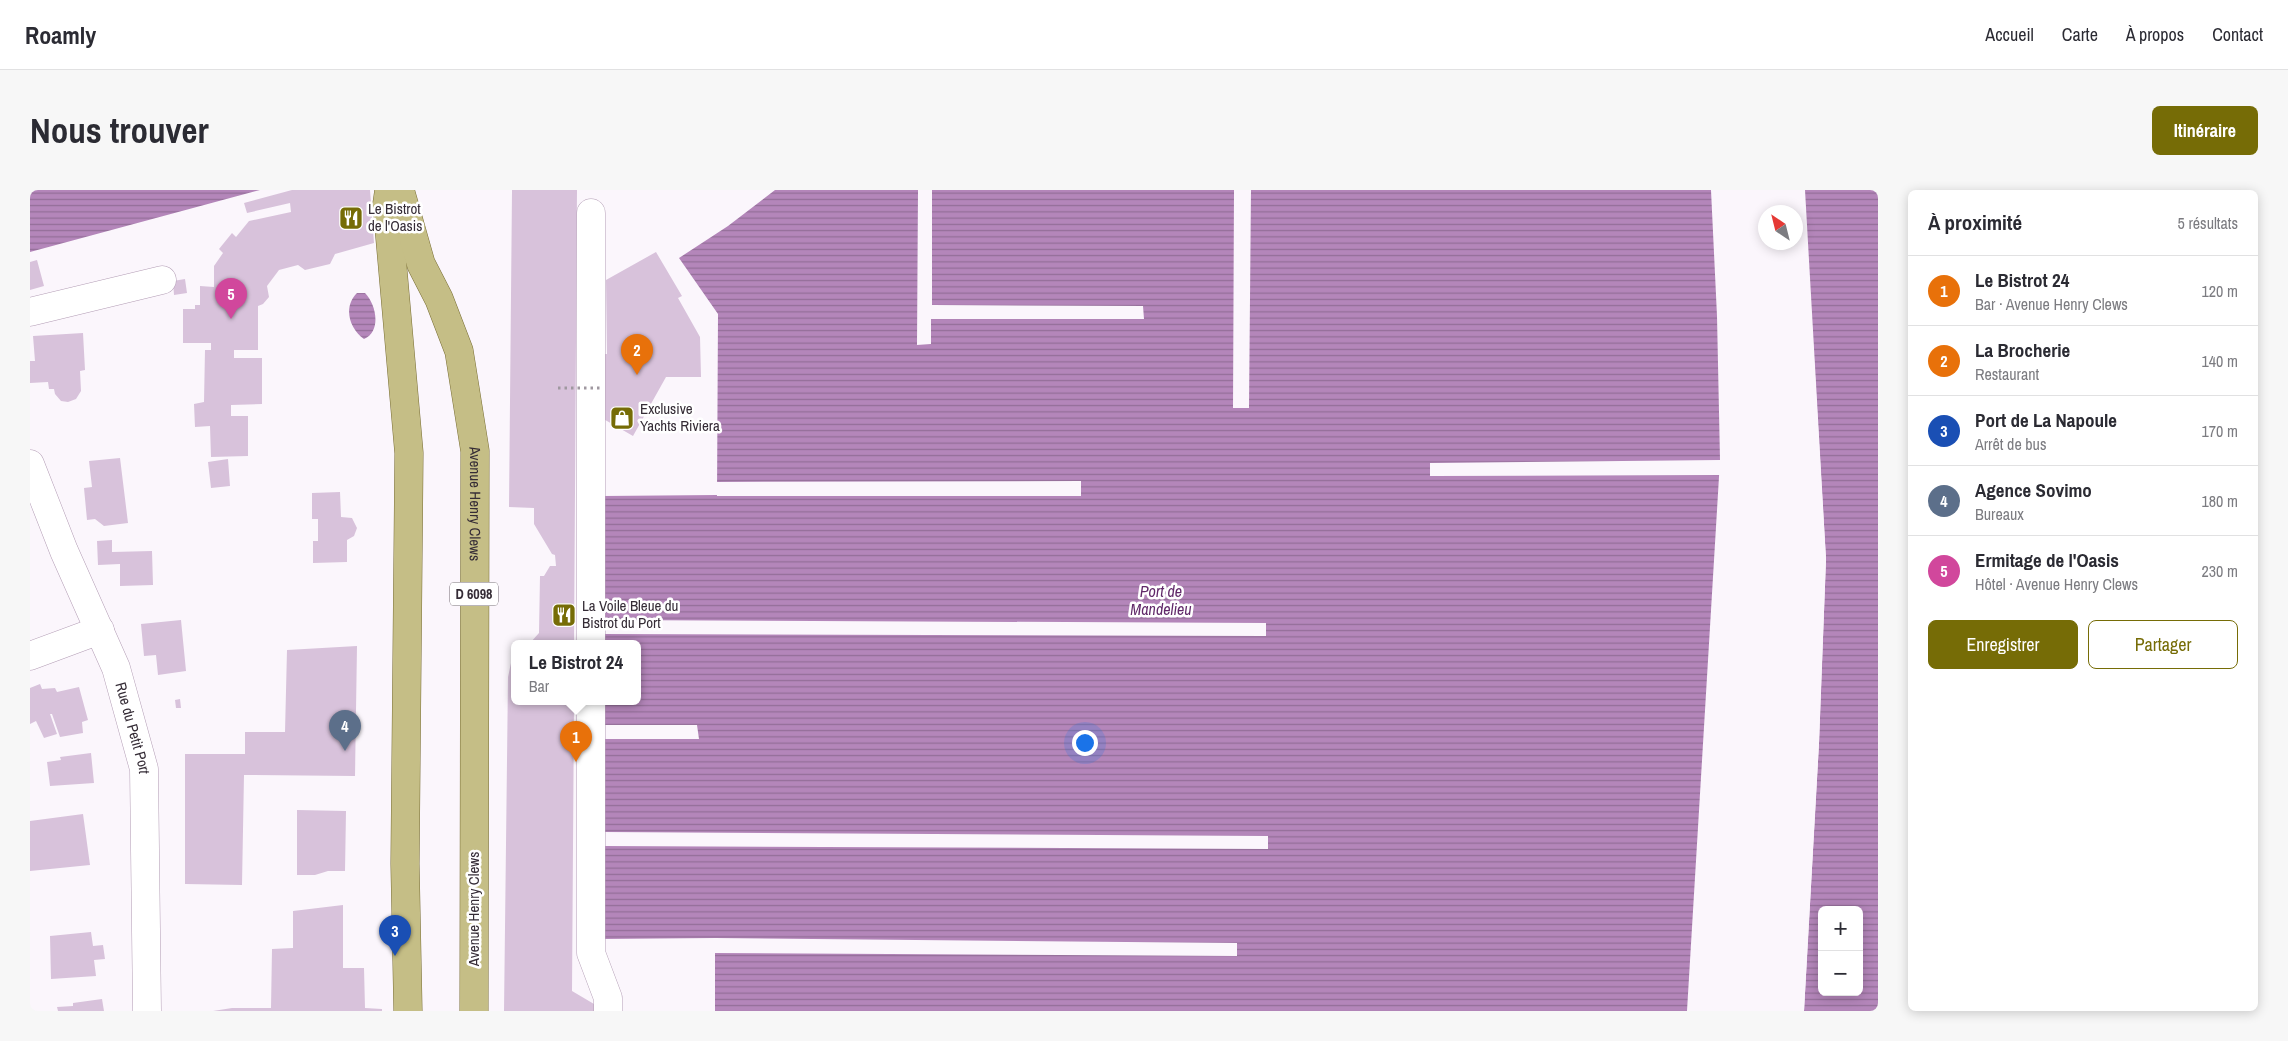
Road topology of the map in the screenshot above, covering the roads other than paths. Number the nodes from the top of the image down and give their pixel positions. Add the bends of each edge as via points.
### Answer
1 (389, 190) edge
2 (400, 190) edge
3 (591, 213) dead end
4 (162, 280) dead end
5 (30, 312) edge
6 (30, 464) edge
7 (100, 630) junction
8 (591, 640) edge
9 (30, 656) edge
10 (591, 705) edge
11 (147, 1011) edge
12 (408, 1011) edge
13 (474, 1011) edge
14 (608, 1011) edge

1 - 12 main road via 387,204 409,453 405,856
2 - 13 main road, Avenue Henry Clews / D 6098 via 421,264 439,298 459,351 475,451
3 - 8 street
4 - 5 street
6 - 7 street, Rue du Petit Port
7 - 9 street
7 - 11 street, Rue du Petit Port via 116,668 144,768
10 - 14 street via 591,953 608,998

